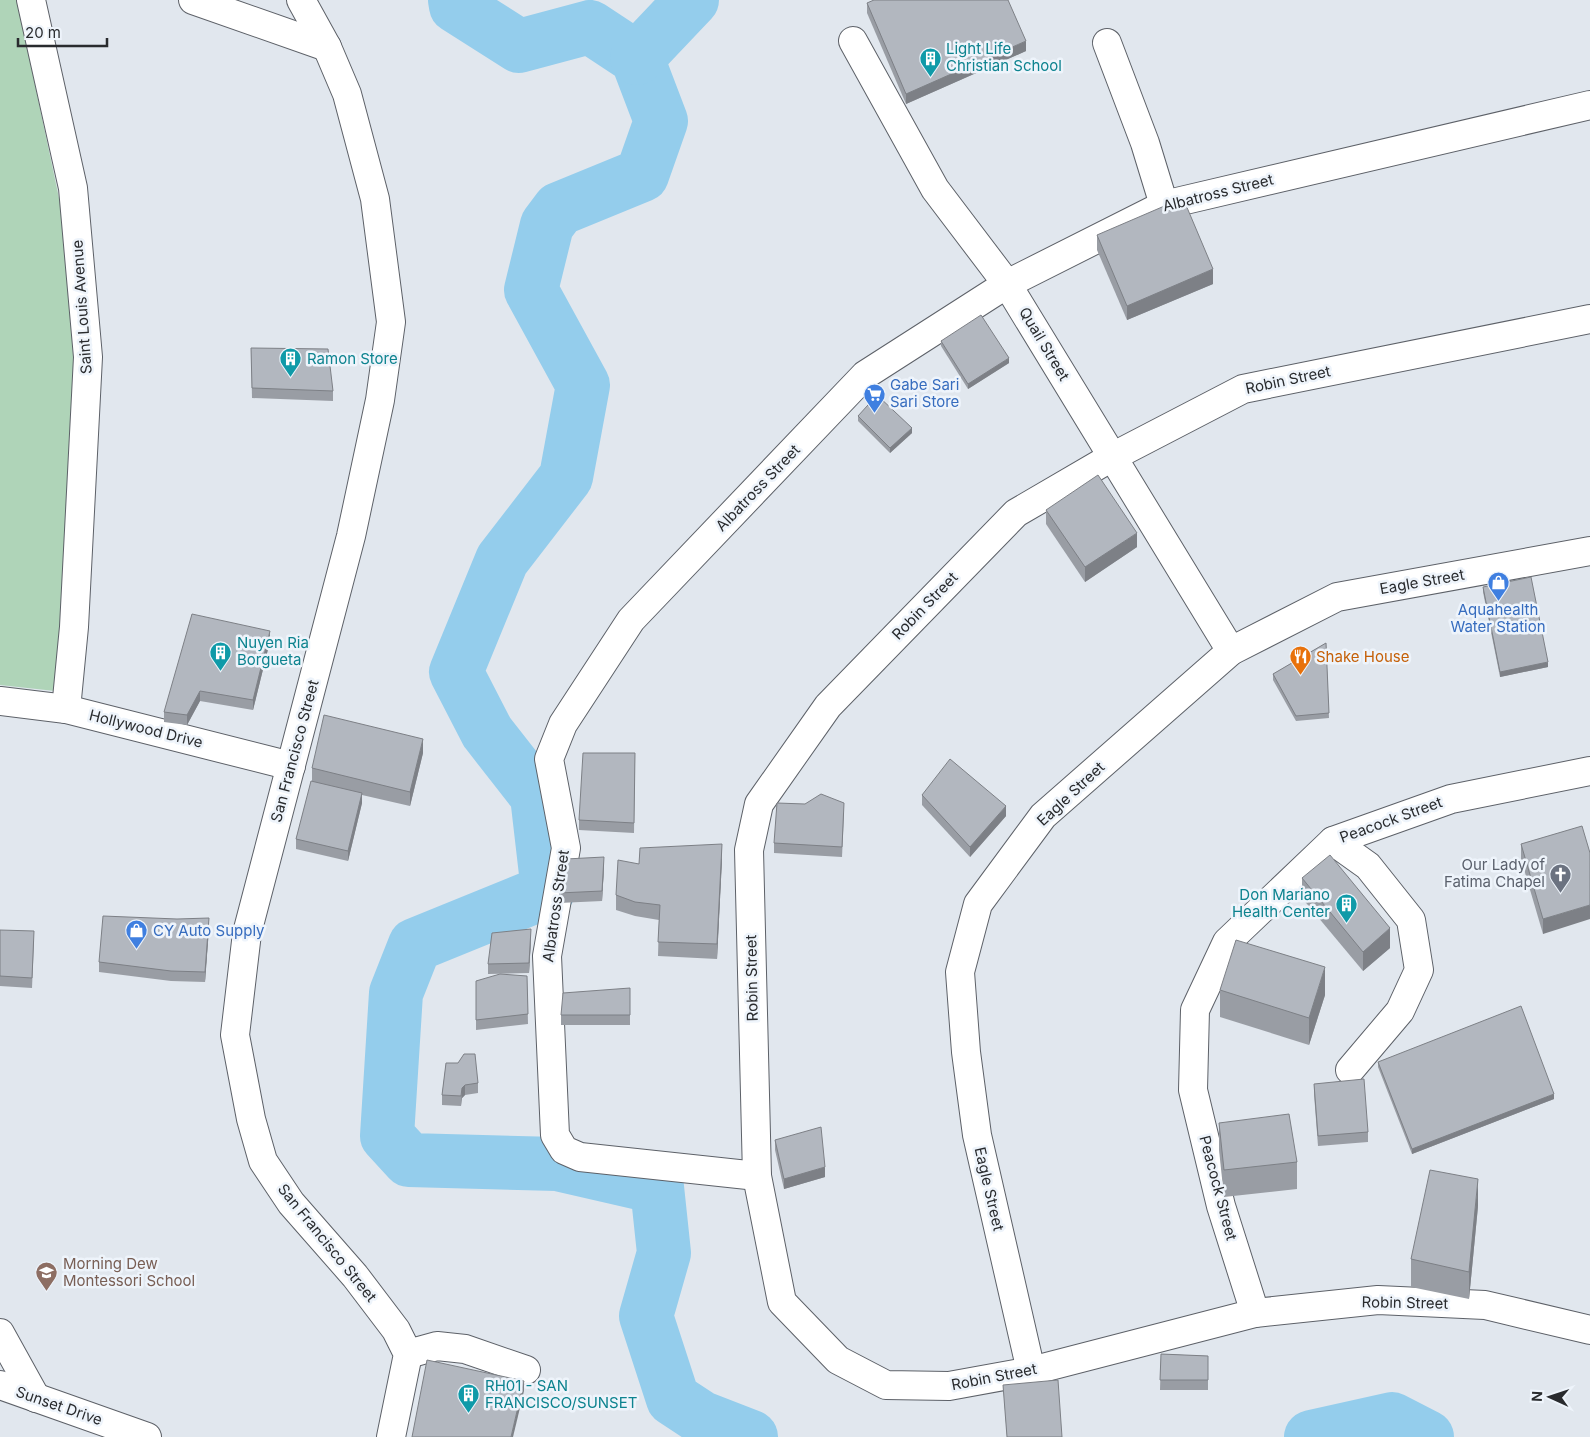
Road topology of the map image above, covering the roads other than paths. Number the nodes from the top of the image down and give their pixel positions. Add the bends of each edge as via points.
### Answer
1 (31, 0) edge
2 (194, 0) edge
3 (301, 0) edge
4 (853, 41) dead end
5 (1107, 43) dead end
6 (327, 47) junction
7 (1590, 105) edge
8 (1164, 205) junction
9 (1007, 284) junction
10 (1590, 319) edge
11 (1112, 457) junction
12 (1590, 551) edge
13 (1231, 651) junction
14 (0, 701) edge
15 (66, 709) junction
16 (291, 766) junction
17 (1590, 771) edge
18 (1333, 841) junction
19 (1350, 1070) dead end
20 (757, 1176) junction
21 (1255, 1313) junction
22 (1590, 1330) edge
23 (0, 1333) edge
24 (408, 1354) junction
25 (526, 1370) dead end
26 (1031, 1370) junction
27 (0, 1385) edge
28 (36, 1398) junction
29 (147, 1437) edge
30 (391, 1437) edge

1 - 15 street, Saint Louis Avenue via 73,188 88,357 74,627
2 - 6 street
3 - 6 street, San Francisco Street
4 - 9 street, Quail Street via 935,189
5 - 8 street via 1145,143
6 - 16 street, San Francisco Street via 347,94 375,199 391,322 380,400 351,536
7 - 8 street, Albatross Street
8 - 9 street, Albatross Street
9 - 11 street, Quail Street
9 - 20 street, Albatross Street via 865,376 631,620 563,724 549,759 566,848 547,956 555,1135 564,1150 580,1157
10 - 11 street, Robin Street via 1243,389
11 - 13 street, Quail Street
11 - 20 street, Robin Street via 1016,513 828,706 759,804 749,850
12 - 13 street, Eagle Street via 1337,597
13 - 26 street, Eagle Street via 1043,816 978,904 971,929 960,972 977,1135
14 - 15 street, Hollywood Drive
15 - 16 street, Hollywood Drive
16 - 24 street, San Francisco Street via 247,933 235,1035 251,1119 263,1161 291,1203 355,1276 396,1330
17 - 18 street, Peacock Street via 1451,799
18 - 19 street via 1368,866 1411,920 1419,970 1400,1011
18 - 21 street, Peacock Street via 1227,942 1195,1010 1193,1090 1221,1206
20 - 26 street, Robin Street via 782,1302 838,1360 886,1385 949,1386
21 - 22 street, Robin Street via 1378,1300 1475,1304
21 - 26 street, Robin Street
23 - 28 street
24 - 25 street via 437,1346 465,1348
24 - 30 street
27 - 28 street, Sunset Drive
28 - 29 street, Sunset Drive

